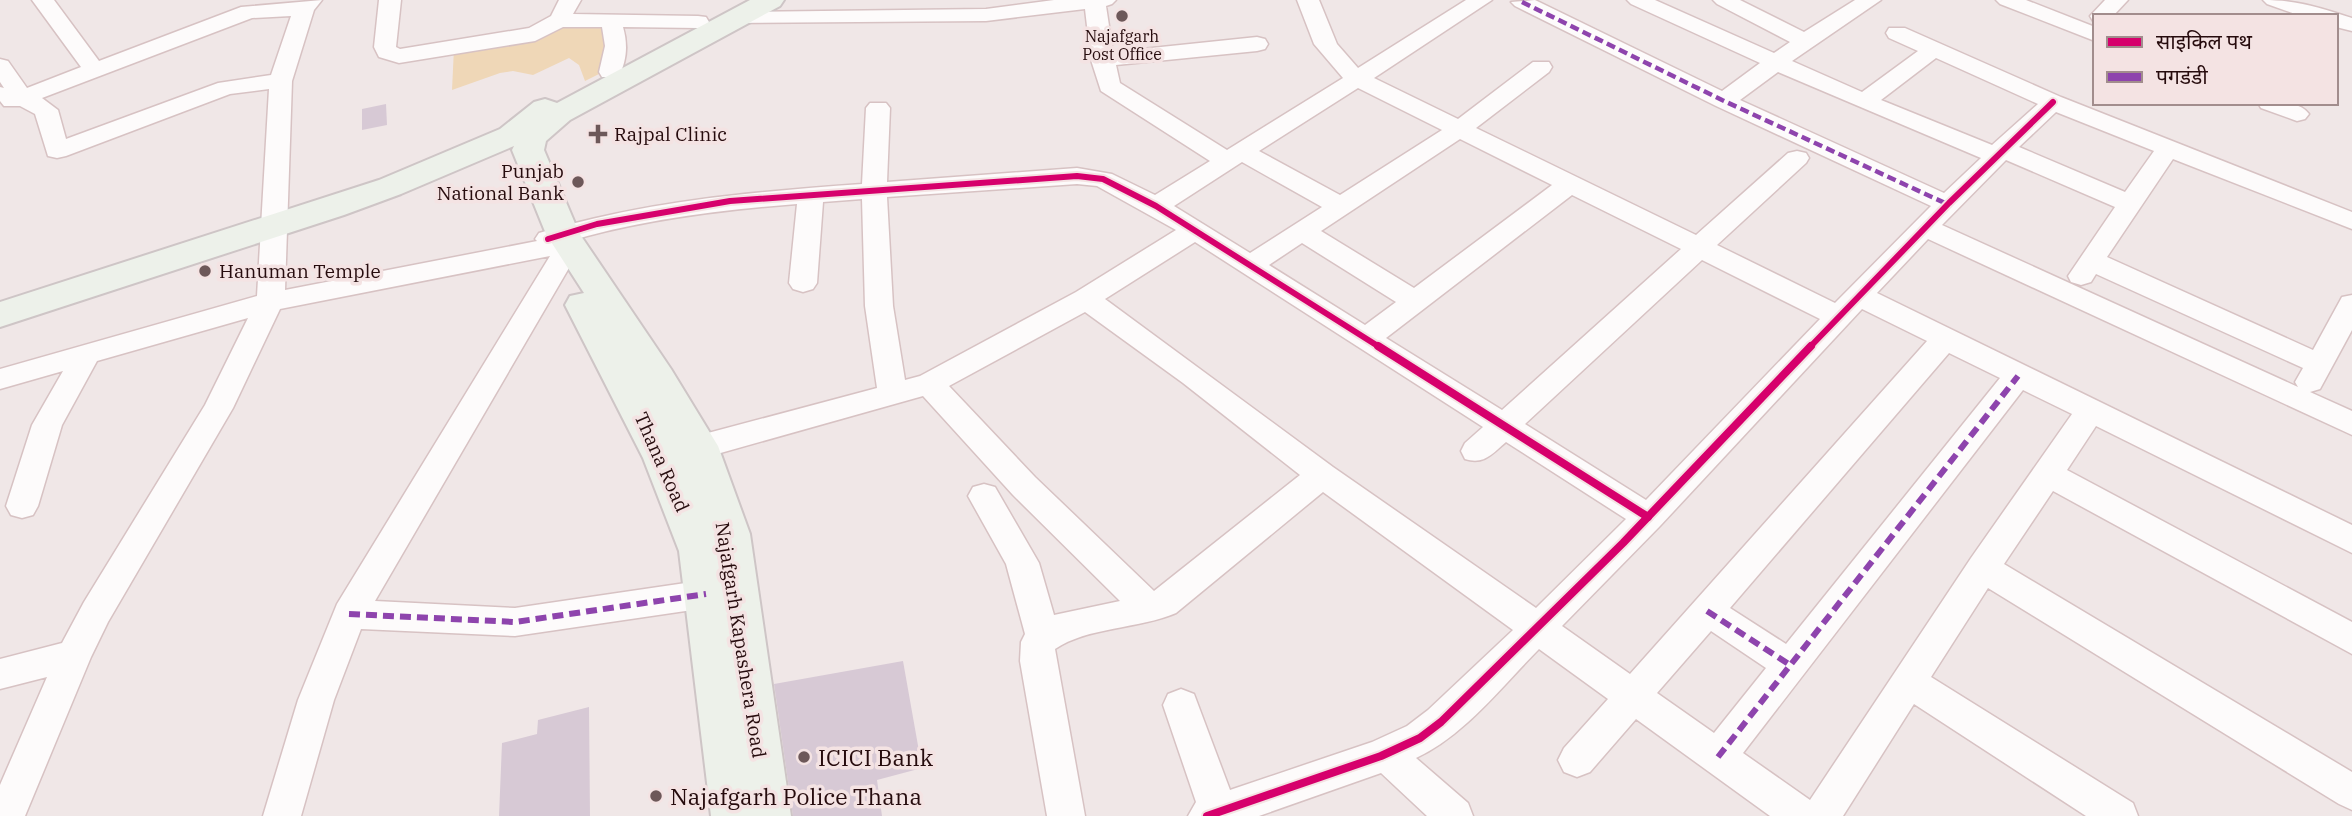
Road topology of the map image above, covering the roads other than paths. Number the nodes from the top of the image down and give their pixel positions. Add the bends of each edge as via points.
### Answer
1 (43, 0) edge
2 (390, 0) edge
3 (770, 0) edge
4 (862, 0) edge
5 (1308, 0) edge
6 (1481, 0) edge
7 (1638, 0) edge
8 (1724, 0) edge
9 (1870, 0) edge
10 (2007, 0) edge
11 (2117, 0) edge
12 (1100, 1) edge
13 (1519, 1) edge
14 (307, 5) edge
15 (2284, 5) edge
16 (738, 9) edge
17 (565, 10) edge
18 (2105, 14) edge
19 (2316, 14) edge
20 (832, 19) junction
21 (610, 20) junction
22 (698, 22) junction
23 (2093, 26) edge
24 (1897, 33) dead end
25 (1805, 41) junction
26 (1257, 44) dead end
27 (1933, 50) junction
28 (1102, 60) junction
29 (1775, 62) junction
30 (0, 66) edge
31 (1541, 67) dead end
32 (94, 69) junction
33 (610, 72) junction
34 (1358, 79) junction
35 (281, 81) junction
36 (10, 99) edge
37 (1724, 101) junction
38 (1864, 102) junction
39 (2053, 102) junction
40 (2274, 105) edge
41 (878, 108) dead end
42 (2297, 114) dead end
43 (1461, 128) junction
44 (521, 136) junction
45 (2168, 148) junction
46 (1999, 152) junction
47 (1237, 157) junction
48 (1797, 158) dead end
49 (1571, 183) junction
50 (874, 192) junction
51 (811, 195) junction
52 (1947, 204) junction
53 (2130, 204) junction
54 (1156, 206) junction
55 (1340, 206) junction
56 (2352, 221) edge
57 (276, 226) junction
58 (1924, 228) junction
59 (1194, 231) junction
60 (1302, 231) junction
61 (556, 245) junction
62 (1700, 247) junction
63 (2092, 261) junction
64 (1250, 265) junction
65 (803, 283) dead end
66 (2069, 294) junction
67 (1086, 299) junction
68 (270, 302) junction
69 (1416, 302) junction
70 (1847, 306) junction
71 (0, 315) edge
72 (2349, 315) edge
73 (1367, 338) junction
74 (1944, 340) junction
75 (87, 354) junction
76 (2319, 364) junction
77 (2018, 376) junction
78 (0, 379) edge
79 (929, 384) junction
80 (892, 392) junction
81 (2300, 400) junction
82 (2090, 412) junction
83 (2352, 424) edge
84 (1502, 427) junction
85 (1476, 451) dead end
86 (681, 452) junction
87 (2048, 474) junction
88 (1322, 475) junction
89 (984, 496) dead end
90 (22, 506) dead end
91 (1648, 517) junction
92 (2352, 540) edge
93 (1983, 568) junction
94 (706, 594) junction
95 (1150, 609) junction
96 (1707, 611) junction
97 (349, 614) junction
98 (1536, 630) junction
99 (1043, 638) junction
100 (2352, 639) edge
101 (74, 655) junction
102 (1790, 665) junction
103 (0, 674) edge
104 (1909, 682) junction
105 (1632, 697) junction
106 (1181, 705) dead end
107 (1386, 754) junction
108 (1718, 757) junction
109 (1577, 760) dead end
110 (2352, 792) edge
111 (1213, 814) edge
112 (6, 816) edge
113 (282, 816) edge
114 (736, 816) edge
115 (766, 816) edge
116 (1066, 816) edge
117 (1454, 816) edge
118 (1801, 816) edge
119 (1821, 816) edge
120 (2119, 816) edge

1 - 32 street
2 - 17 street via 385,47 399,56 535,33
3 - 16 main road
4 - 20 street
5 - 34 street via 1327,51
6 - 34 street
7 - 29 street
8 - 25 street
9 - 25 street
10 - 23 street
11 - 18 street
12 - 20 street via 986,15
12 - 28 street
13 - 37 street
14 - 32 street via 249,12
14 - 35 street
15 - 19 street
16 - 20 street
16 - 22 main road
16 - 44 main road
17 - 21 street
21 - 22 street
21 - 33 street via 617,50
22 - 33 main road
24 - 27 street
25 - 29 street
26 - 28 street
27 - 38 street
27 - 39 street
28 - 47 street via 1109,86 1116,93
29 - 37 street
29 - 38 street
30 - 36 street
31 - 43 street
32 - 36 street
33 - 44 main road via 546,107
34 - 43 street
34 - 47 street
35 - 36 street via 226,88 57,151 46,110 32,102
35 - 57 street
37 - 52 street
38 - 46 street
39 - 45 street
39 - 46 street
40 - 42 street
41 - 50 street
43 - 49 street
43 - 55 street
44 - 57 main road
44 - 61 main road, Thana Road via 507,160
45 - 53 street
45 - 56 street
46 - 52 street
46 - 53 street
47 - 54 street
47 - 55 street
48 - 62 street
49 - 62 street
49 - 69 street
50 - 51 street
50 - 54 street via 1091,176
50 - 80 street via 878,306
51 - 61 street via 683,208 597,225
51 - 65 street
52 - 58 street
53 - 63 street
54 - 59 street
55 - 60 street
57 - 68 street
57 - 71 main road
58 - 66 street
58 - 70 street
59 - 64 street
59 - 67 street
60 - 64 street
60 - 69 street
61 - 68 street
61 - 86 main road, Thana Road
61 - 97 street
62 - 70 street
62 - 84 street
63 - 66 street
63 - 76 street
64 - 73 street
66 - 81 street
67 - 79 street
67 - 88 street
68 - 75 street
68 - 101 street via 218,408
69 - 73 street
70 - 74 street
70 - 91 street
72 - 76 street
73 - 84 street
74 - 77 street
74 - 96 street
75 - 78 street
75 - 90 street via 47,425
76 - 81 street
77 - 82 street
77 - 102 street
79 - 80 street
79 - 95 street via 1024,486
80 - 86 street
81 - 83 street
82 - 87 street
82 - 92 street
84 - 85 street
84 - 91 street
86 - 94 main road, Thana Road
86 - 115 main road, Najafgarh Kapashera Road via 729,534
87 - 93 street
87 - 100 street
88 - 95 street via 1176,595
88 - 98 street
89 - 99 street via 1022,563
91 - 98 street
93 - 104 street
93 - 110 street
94 - 97 street via 515,622
94 - 114 main road, Thana Road
95 - 99 street via 1060,627
96 - 102 street
96 - 105 street
97 - 113 street via 316,700
98 - 105 street
98 - 107 street via 1441,722
99 - 116 street via 1038,642 1038,661
101 - 103 street
101 - 112 street
102 - 108 street
104 - 119 street
104 - 120 street
105 - 108 street
105 - 109 street
106 - 111 street
107 - 111 street
107 - 117 street
108 - 118 street

